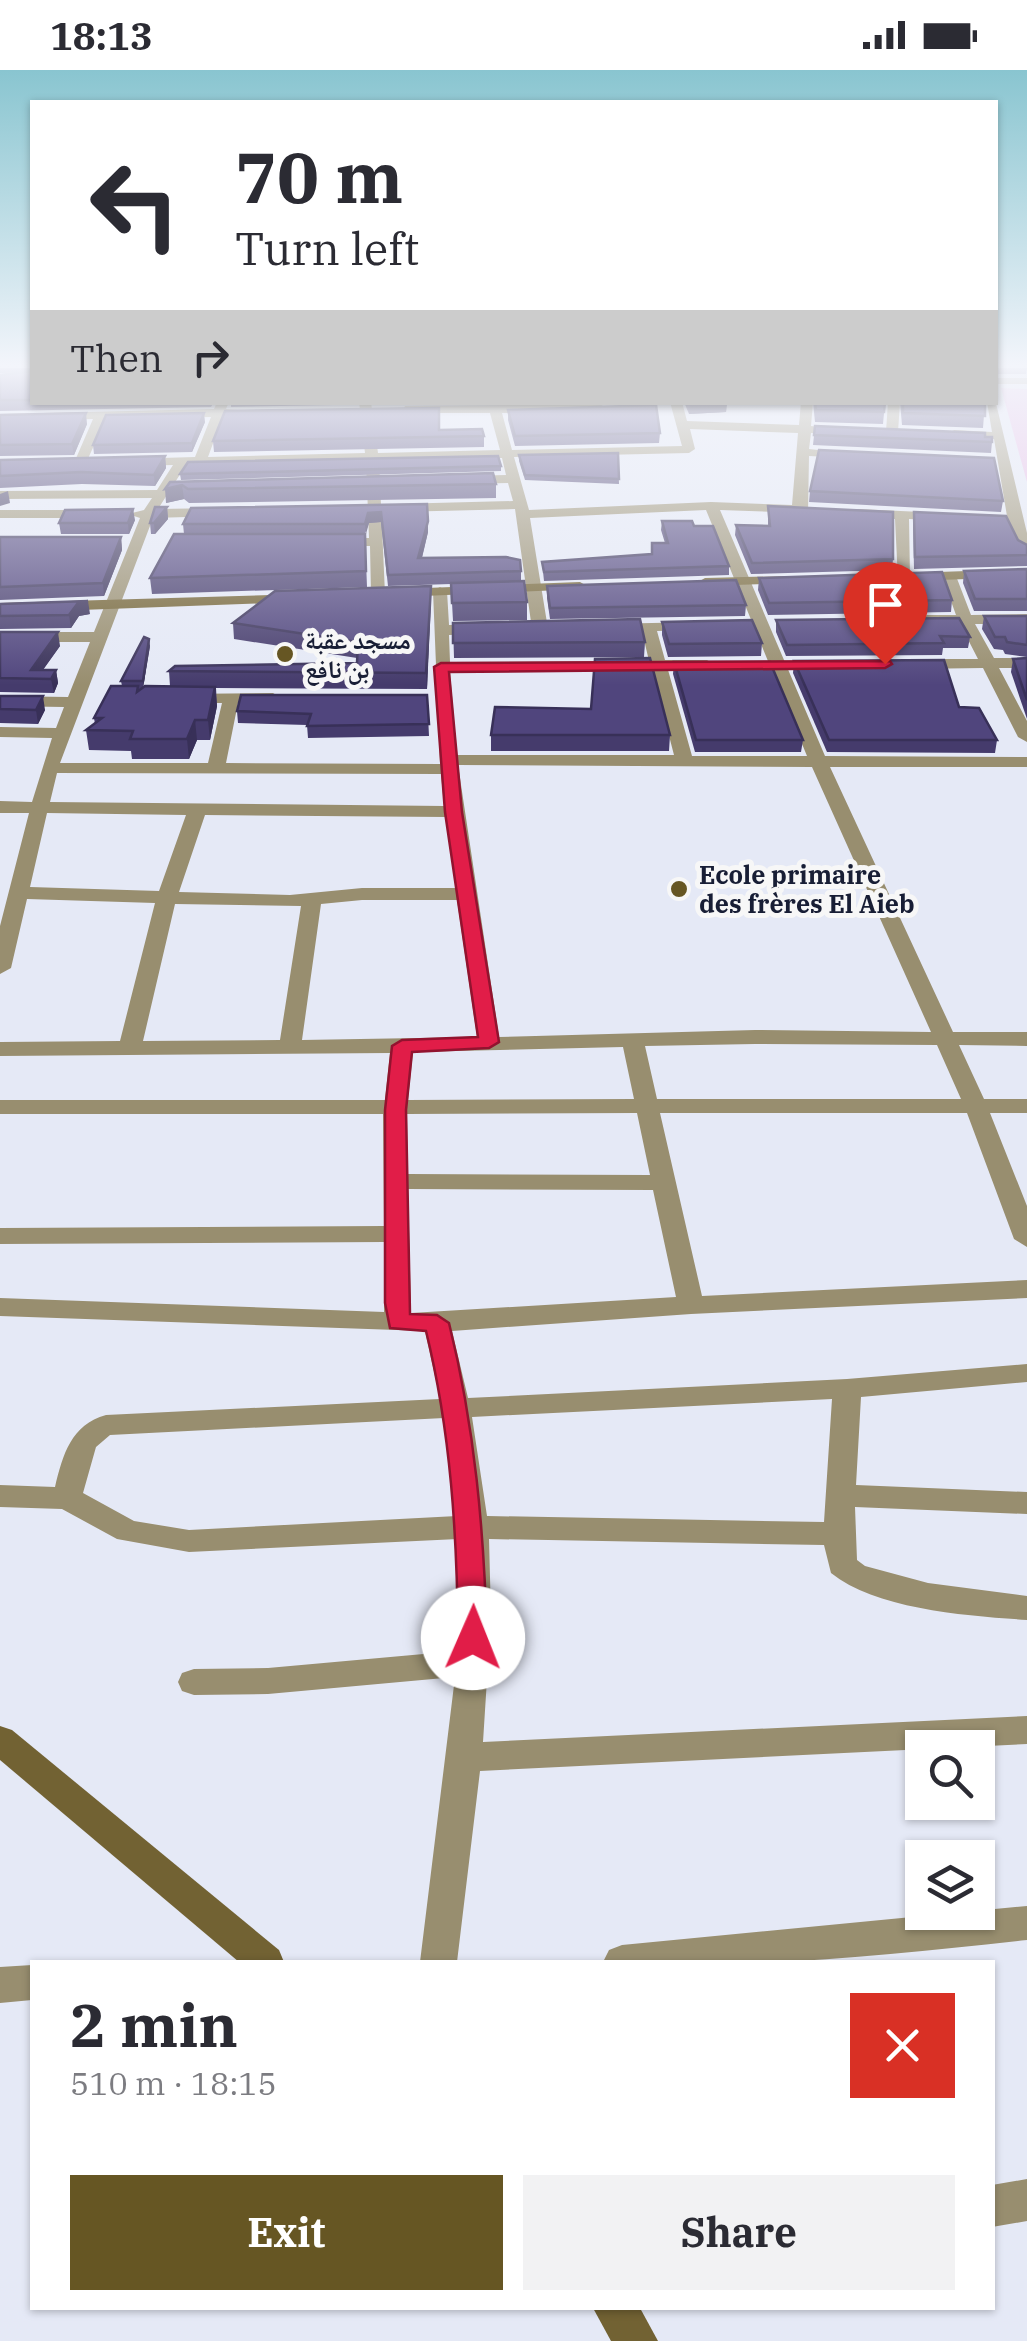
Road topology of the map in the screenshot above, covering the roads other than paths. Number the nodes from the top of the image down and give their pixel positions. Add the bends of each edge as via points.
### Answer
1 (70, 474) edge
2 (173, 474) edge
3 (374, 474) edge
4 (511, 474) edge
5 (800, 474) edge
6 (1006, 474) edge
7 (512, 479) junction
8 (453, 481) edge
9 (395, 483) edge
10 (356, 484) edge
11 (375, 484) junction
12 (183, 488) edge
13 (162, 491) junction
14 (58, 494) junction
15 (0, 495) edge
16 (711, 506) junction
17 (356, 508) edge
18 (375, 508) junction
19 (798, 509) junction
20 (522, 510) junction
21 (815, 510) edge
22 (243, 511) edge
23 (832, 512) edge
24 (0, 514) edge
25 (53, 514) junction
26 (148, 514) junction
27 (902, 516) junction
28 (1016, 520) junction
29 (322, 542) edge
30 (377, 542) junction
31 (120, 543) edge
32 (137, 544) junction
33 (155, 544) edge
34 (1027, 550) edge
35 (1027, 573) edge
36 (950, 576) junction
37 (903, 577) junction
38 (883, 578) edge
39 (804, 580) edge
40 (744, 581) junction
41 (686, 583) edge
42 (591, 586) edge
43 (534, 588) junction
44 (440, 592) junction
45 (359, 594) edge
46 (378, 594) junction
47 (321, 596) edge
48 (111, 604) junction
49 (0, 608) edge
50 (965, 619) junction
51 (1027, 619) edge
52 (909, 621) edge
53 (723, 625) edge
54 (648, 626) junction
55 (558, 628) edge
56 (594, 628) edge
57 (501, 629) edge
58 (520, 629) edge
59 (540, 629) junction
60 (443, 630) junction
61 (0, 637) edge
62 (96, 637) junction
63 (1027, 663) edge
64 (895, 664) edge
65 (990, 664) junction
66 (659, 665) junction
67 (728, 665) edge
68 (441, 667) junction
69 (155, 697) edge
70 (84, 698) junction
71 (231, 698) junction
72 (289, 698) edge
73 (0, 702) edge
74 (0, 732) edge
75 (62, 733) junction
76 (1027, 737) edge
77 (684, 760) junction
78 (820, 762) junction
79 (1027, 762) edge
80 (451, 765) junction
81 (48, 768) junction
82 (216, 769) junction
83 (0, 807) edge
84 (39, 807) junction
85 (198, 807) junction
86 (454, 812) junction
87 (467, 894) junction
88 (167, 896) junction
89 (312, 899) junction
90 (10, 900) edge
91 (1, 961) edge
92 (945, 1039) junction
93 (1027, 1039) edge
94 (632, 1040) junction
95 (489, 1042) junction
96 (290, 1046) junction
97 (402, 1046) junction
98 (130, 1047) junction
99 (0, 1049) edge
100 (976, 1106) junction
101 (1027, 1106) edge
102 (0, 1108) edge
103 (645, 1109) junction
104 (395, 1110) junction
105 (399, 1181) junction
106 (660, 1183) junction
107 (1024, 1228) edge
108 (397, 1234) junction
109 (0, 1236) edge
110 (1027, 1289) edge
111 (691, 1305) junction
112 (0, 1306) edge
113 (398, 1322) junction
114 (437, 1323) junction
115 (1027, 1372) edge
116 (847, 1389) junction
117 (457, 1407) junction
118 (840, 1495) junction
119 (0, 1496) edge
120 (67, 1498) junction
121 (1027, 1504) edge
122 (470, 1527) junction
123 (838, 1534) junction
124 (1027, 1608) edge
125 (470, 1663) junction
126 (194, 1682) dead end
127 (1027, 1730) edge
128 (0, 1740) edge
129 (466, 1757) junction
130 (1027, 1923) edge
131 (264, 1960) edge
132 (439, 1960) edge
133 (656, 1960) edge
134 (30, 1983) edge
135 (0, 1984) edge
136 (1027, 2200) edge
137 (995, 2205) edge
138 (616, 2310) edge
139 (636, 2341) edge

1 - 14 street
2 - 13 street
3 - 11 street
4 - 7 street
5 - 19 street
6 - 28 street
7 - 8 street
7 - 20 street
9 - 11 street
10 - 11 street
11 - 18 street
12 - 13 street
13 - 14 street
13 - 26 street
14 - 15 street
14 - 25 street
16 - 19 street
16 - 20 street
16 - 40 street
17 - 18 street
18 - 20 street
18 - 30 street
19 - 21 street
20 - 43 street
22 - 26 street
23 - 27 street
24 - 25 street
25 - 26 street
26 - 32 street
27 - 28 street
27 - 37 street
28 - 34 street
29 - 30 street
30 - 46 street
31 - 32 street
32 - 33 street
32 - 48 street
35 - 36 main road
36 - 37 main road
36 - 50 street
37 - 38 main road
39 - 40 main road
40 - 41 main road
40 - 78 street
42 - 43 main road
43 - 44 main road
43 - 59 street
44 - 46 main road
44 - 60 street
45 - 46 main road
47 - 48 main road
48 - 49 main road
48 - 62 street
50 - 51 street
50 - 52 street
50 - 65 street
53 - 54 street
54 - 56 street
54 - 66 street
55 - 59 street
57 - 60 street
58 - 59 street
60 - 68 street
61 - 62 street
62 - 70 street
63 - 65 street
64 - 65 street
65 - 76 street
66 - 67 street
66 - 68 street
66 - 77 street
68 - 80 street via 433,698
69 - 71 street
70 - 73 street
70 - 75 street
71 - 72 street
71 - 82 street
74 - 75 street
75 - 81 street
77 - 78 street
77 - 80 street
78 - 79 street
78 - 92 street
80 - 82 street
80 - 86 street
81 - 82 street
81 - 84 street
83 - 84 street
84 - 85 street
84 - 90 street
85 - 86 street
85 - 88 street
86 - 87 street
87 - 89 street
87 - 95 street
88 - 89 street
88 - 90 street
88 - 98 street
89 - 96 street
90 - 91 street
92 - 93 street
92 - 94 street
92 - 100 street
94 - 95 street
94 - 103 street
95 - 97 street
96 - 97 street
96 - 98 street
97 - 104 street
98 - 99 street
100 - 101 street
100 - 103 street
100 - 107 street
102 - 104 street
103 - 104 street
103 - 106 street
104 - 105 street
105 - 106 street
105 - 108 street
106 - 111 street
108 - 109 street
108 - 113 street
110 - 111 street
111 - 114 street
112 - 113 street
113 - 114 street
114 - 117 street
115 - 116 street
116 - 117 street
116 - 118 street
117 - 120 street via 106,1425 84,1440
117 - 122 street
118 - 121 street
118 - 123 street
119 - 120 street
120 - 122 street via 128,1531 189,1542
122 - 123 street
122 - 125 street
123 - 124 street via 842,1565 856,1576
125 - 126 street
125 - 129 street
127 - 129 street
128 - 131 main road
129 - 132 street
130 - 133 street
134 - 135 street
136 - 137 street
138 - 139 main road

